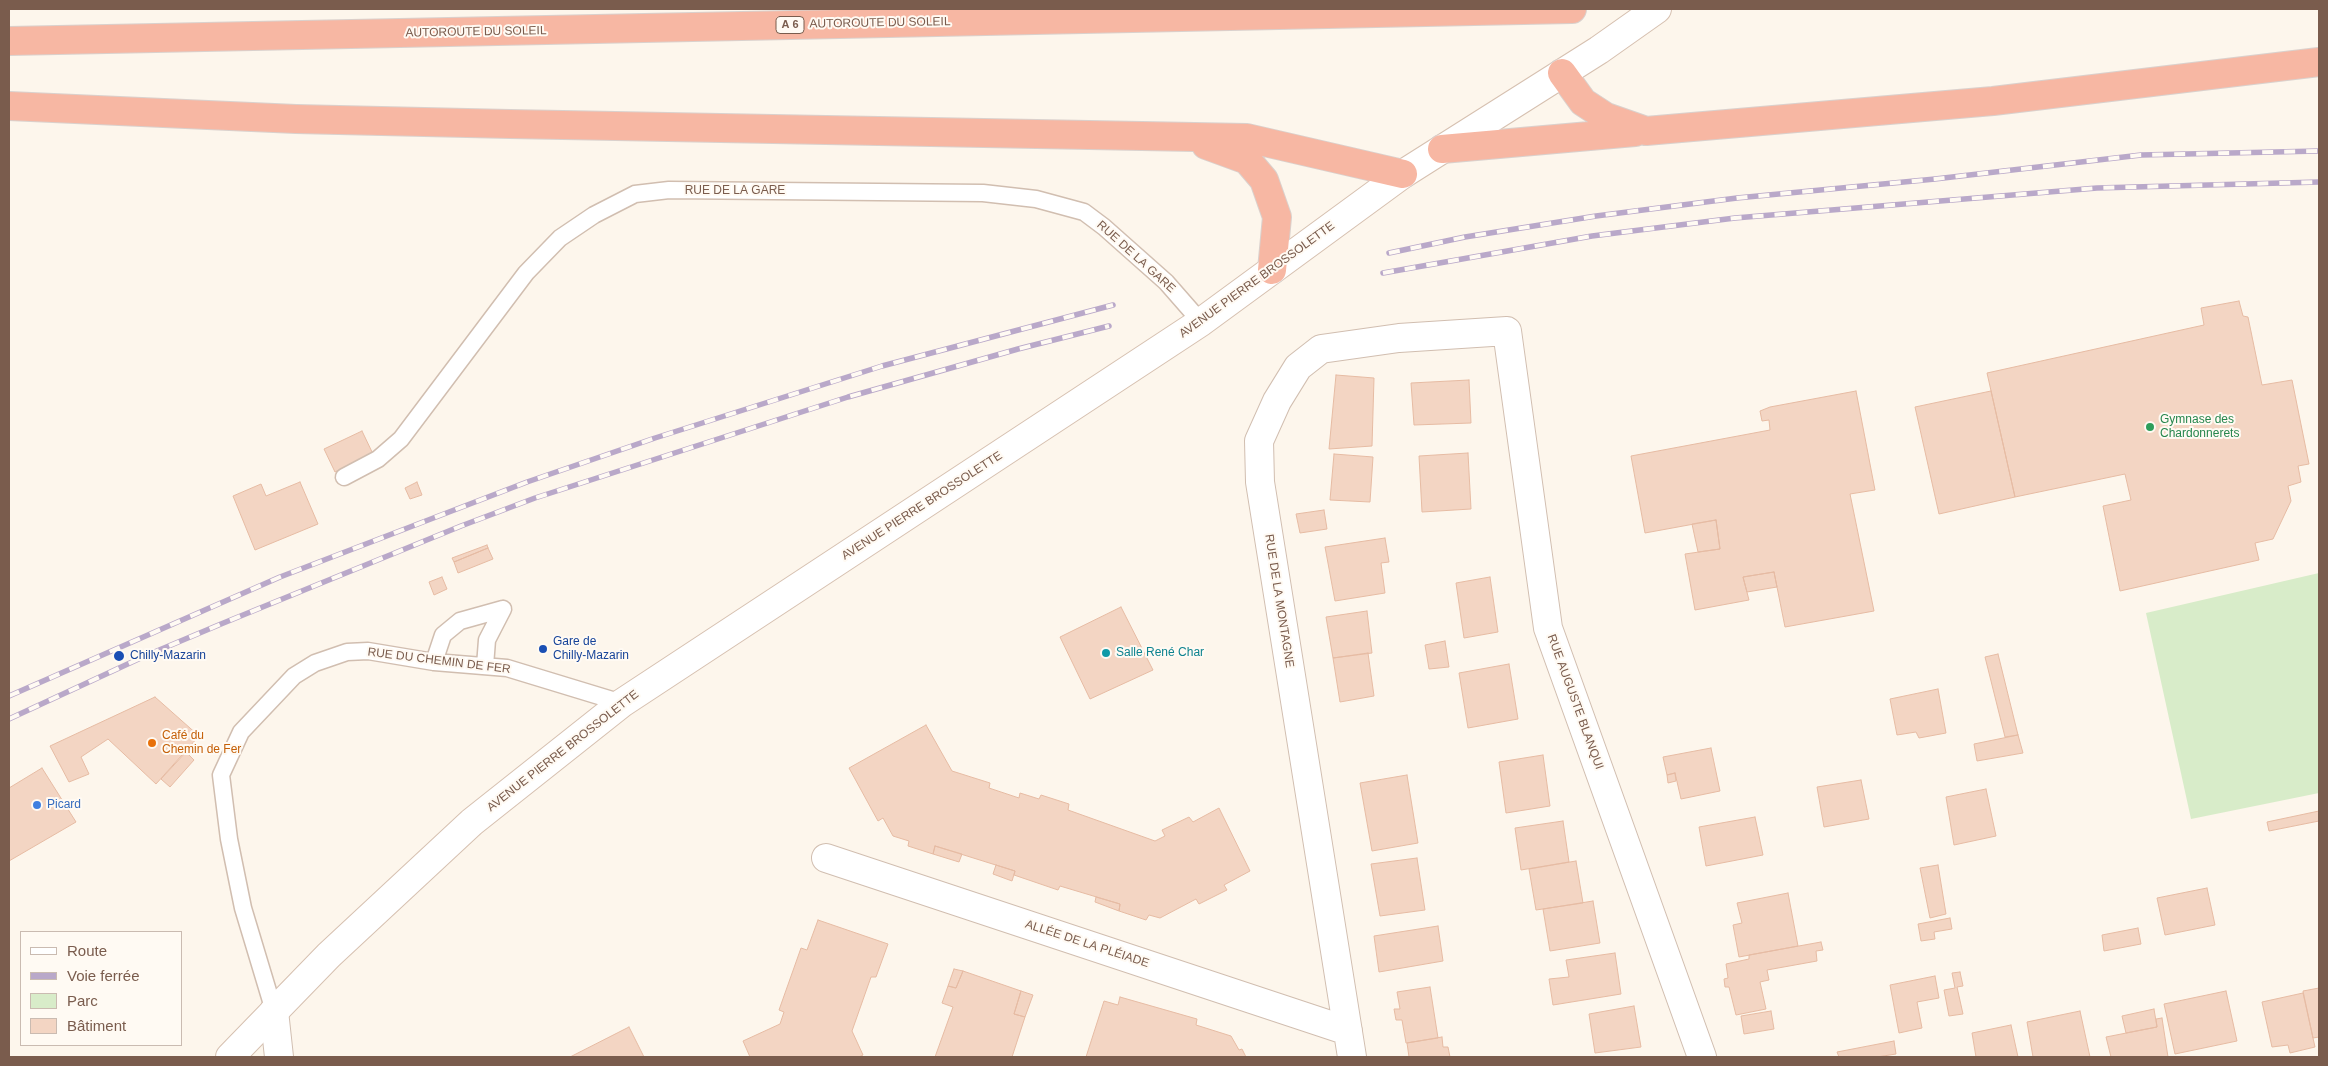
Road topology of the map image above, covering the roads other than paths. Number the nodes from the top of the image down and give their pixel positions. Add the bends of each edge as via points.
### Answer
1 (1572, 9) edge
2 (1657, 9) edge
3 (9, 41) edge
4 (2319, 62) edge
5 (1562, 73) junction
6 (9, 106) edge
7 (1646, 131) junction
8 (1185, 138) junction
9 (1442, 149) junction
10 (1403, 174) junction
11 (1272, 270) junction
12 (1201, 322) junction
13 (1508, 332) joint
14 (344, 477) dead end
15 (434, 662) junction
16 (485, 666) junction
17 (622, 703) junction
18 (826, 858) dead end
19 (274, 1011) junction
20 (1348, 1031) junction
21 (230, 1057) edge
22 (279, 1057) edge
23 (1352, 1057) edge
24 (1702, 1057) edge

1 - 3 highway, AUTOROUTE DU SOLEIL / A 6
2 - 5 street, AVENUE PIERRE BROSSOLETTE
4 - 7 highway via 1993,101
5 - 7 highway via 1583,102 1606,118
5 - 9 street, AVENUE PIERRE BROSSOLETTE
6 - 8 highway via 452,123
7 - 9 highway
8 - 10 highway via 1247,138
8 - 11 highway via 1247,160 1264,180 1277,217
9 - 10 street, AVENUE PIERRE BROSSOLETTE
10 - 11 street, AVENUE PIERRE BROSSOLETTE
11 - 12 street, AVENUE PIERRE BROSSOLETTE
12 - 14 lane, RUE DE LA GARE via 1166,282 1098,222 1084,212 1036,198 974,193 669,190 634,194 560,238 526,273 401,439 378,459
12 - 17 street, AVENUE PIERRE BROSSOLETTE
13 - 20 street, RUE DE LA MONTAGNE via 1399,338 1320,349 1298,367 1277,401 1259,441 1260,482
13 - 24 street, RUE AUGUSTE BLANQUI via 1548,628
15 - 16 lane, RUE DU CHEMIN DE FER
15 - 16 lane via 443,635 460,621 503,609 487,640
15 - 19 lane, RUE DU CHEMIN DE FER via 368,651 347,652 315,663 294,676 241,732 222,776 229,840 244,908
16 - 17 lane, RUE DU CHEMIN DE FER via 507,668
17 - 19 street, AVENUE PIERRE BROSSOLETTE via 472,822 329,955
18 - 20 street, ALLÉE DE LA PLÉIADE
19 - 21 street, AVENUE PIERRE BROSSOLETTE
19 - 22 street
20 - 23 street, RUE DE LA MONTAGNE

